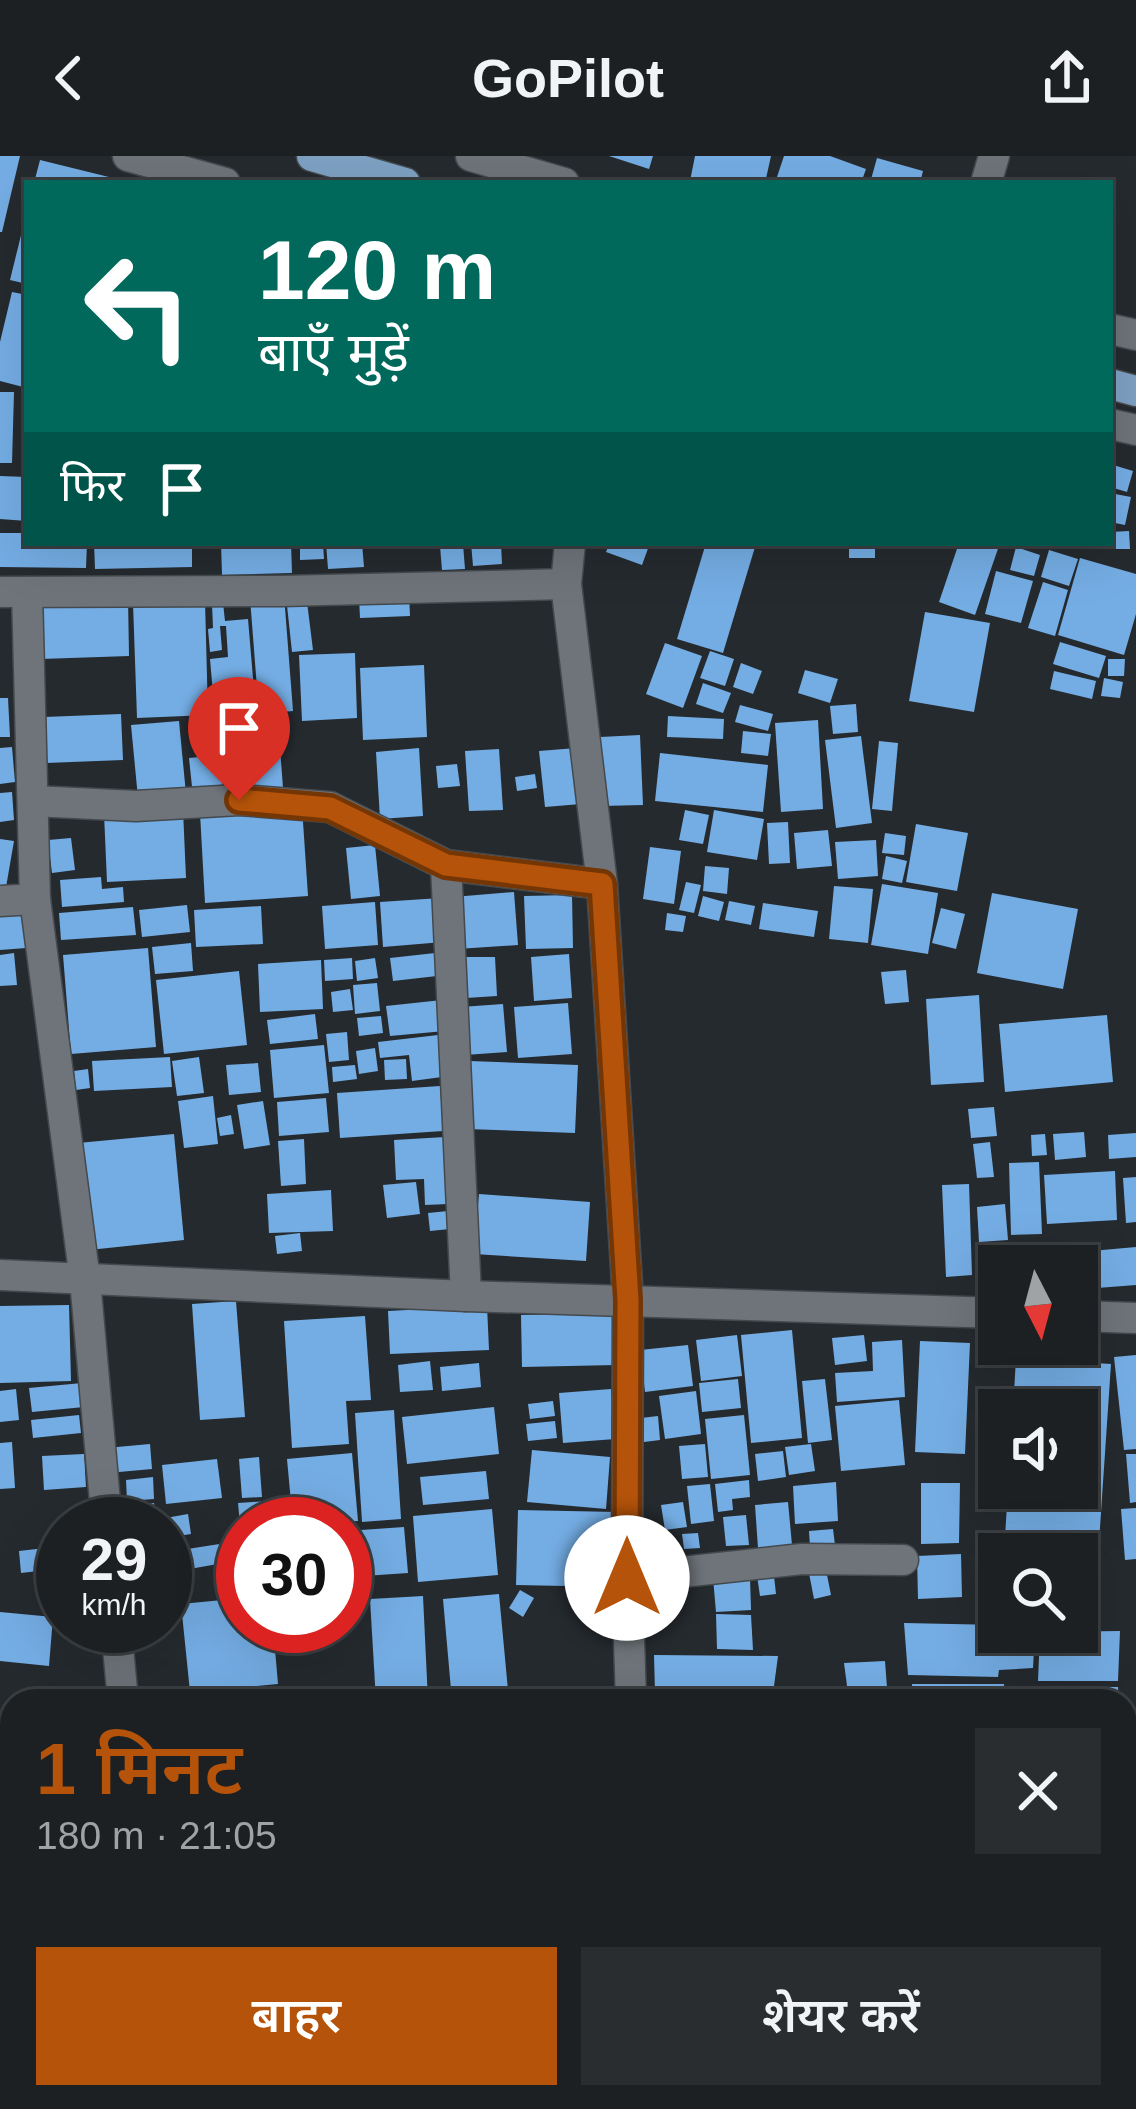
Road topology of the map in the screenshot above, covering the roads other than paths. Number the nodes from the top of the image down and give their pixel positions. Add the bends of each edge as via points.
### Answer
1 (128, 156) edge
2 (312, 156) edge
3 (471, 156) edge
4 (214, 180) edge
5 (395, 180) edge
6 (555, 180) edge
7 (570, 546) edge
8 (566, 584) junction
9 (14, 592) edge
10 (33, 801) junction
11 (446, 865) junction
12 (602, 884) junction
13 (35, 899) junction
14 (0, 901) edge
15 (0, 1275) edge
16 (85, 1280) junction
17 (466, 1296) junction
18 (628, 1300) junction
19 (978, 1312) edge
20 (1098, 1317) edge
21 (1136, 1318) edge
22 (105, 1497) edge
23 (903, 1560) dead end
24 (627, 1578) junction
25 (119, 1653) edge
26 (122, 1689) edge
27 (632, 1689) edge

1 - 4 street
2 - 5 main road
3 - 6 street
7 - 8 street
8 - 9 street
8 - 12 street
9 - 10 street
10 - 11 street via 330,808
10 - 13 street
11 - 12 street
11 - 17 street
12 - 18 street
13 - 14 street
13 - 16 street
15 - 16 street
16 - 17 street
16 - 22 street
17 - 18 street
18 - 19 street
18 - 24 street
20 - 21 street
23 - 24 street via 802,1558
24 - 27 street
25 - 26 street

